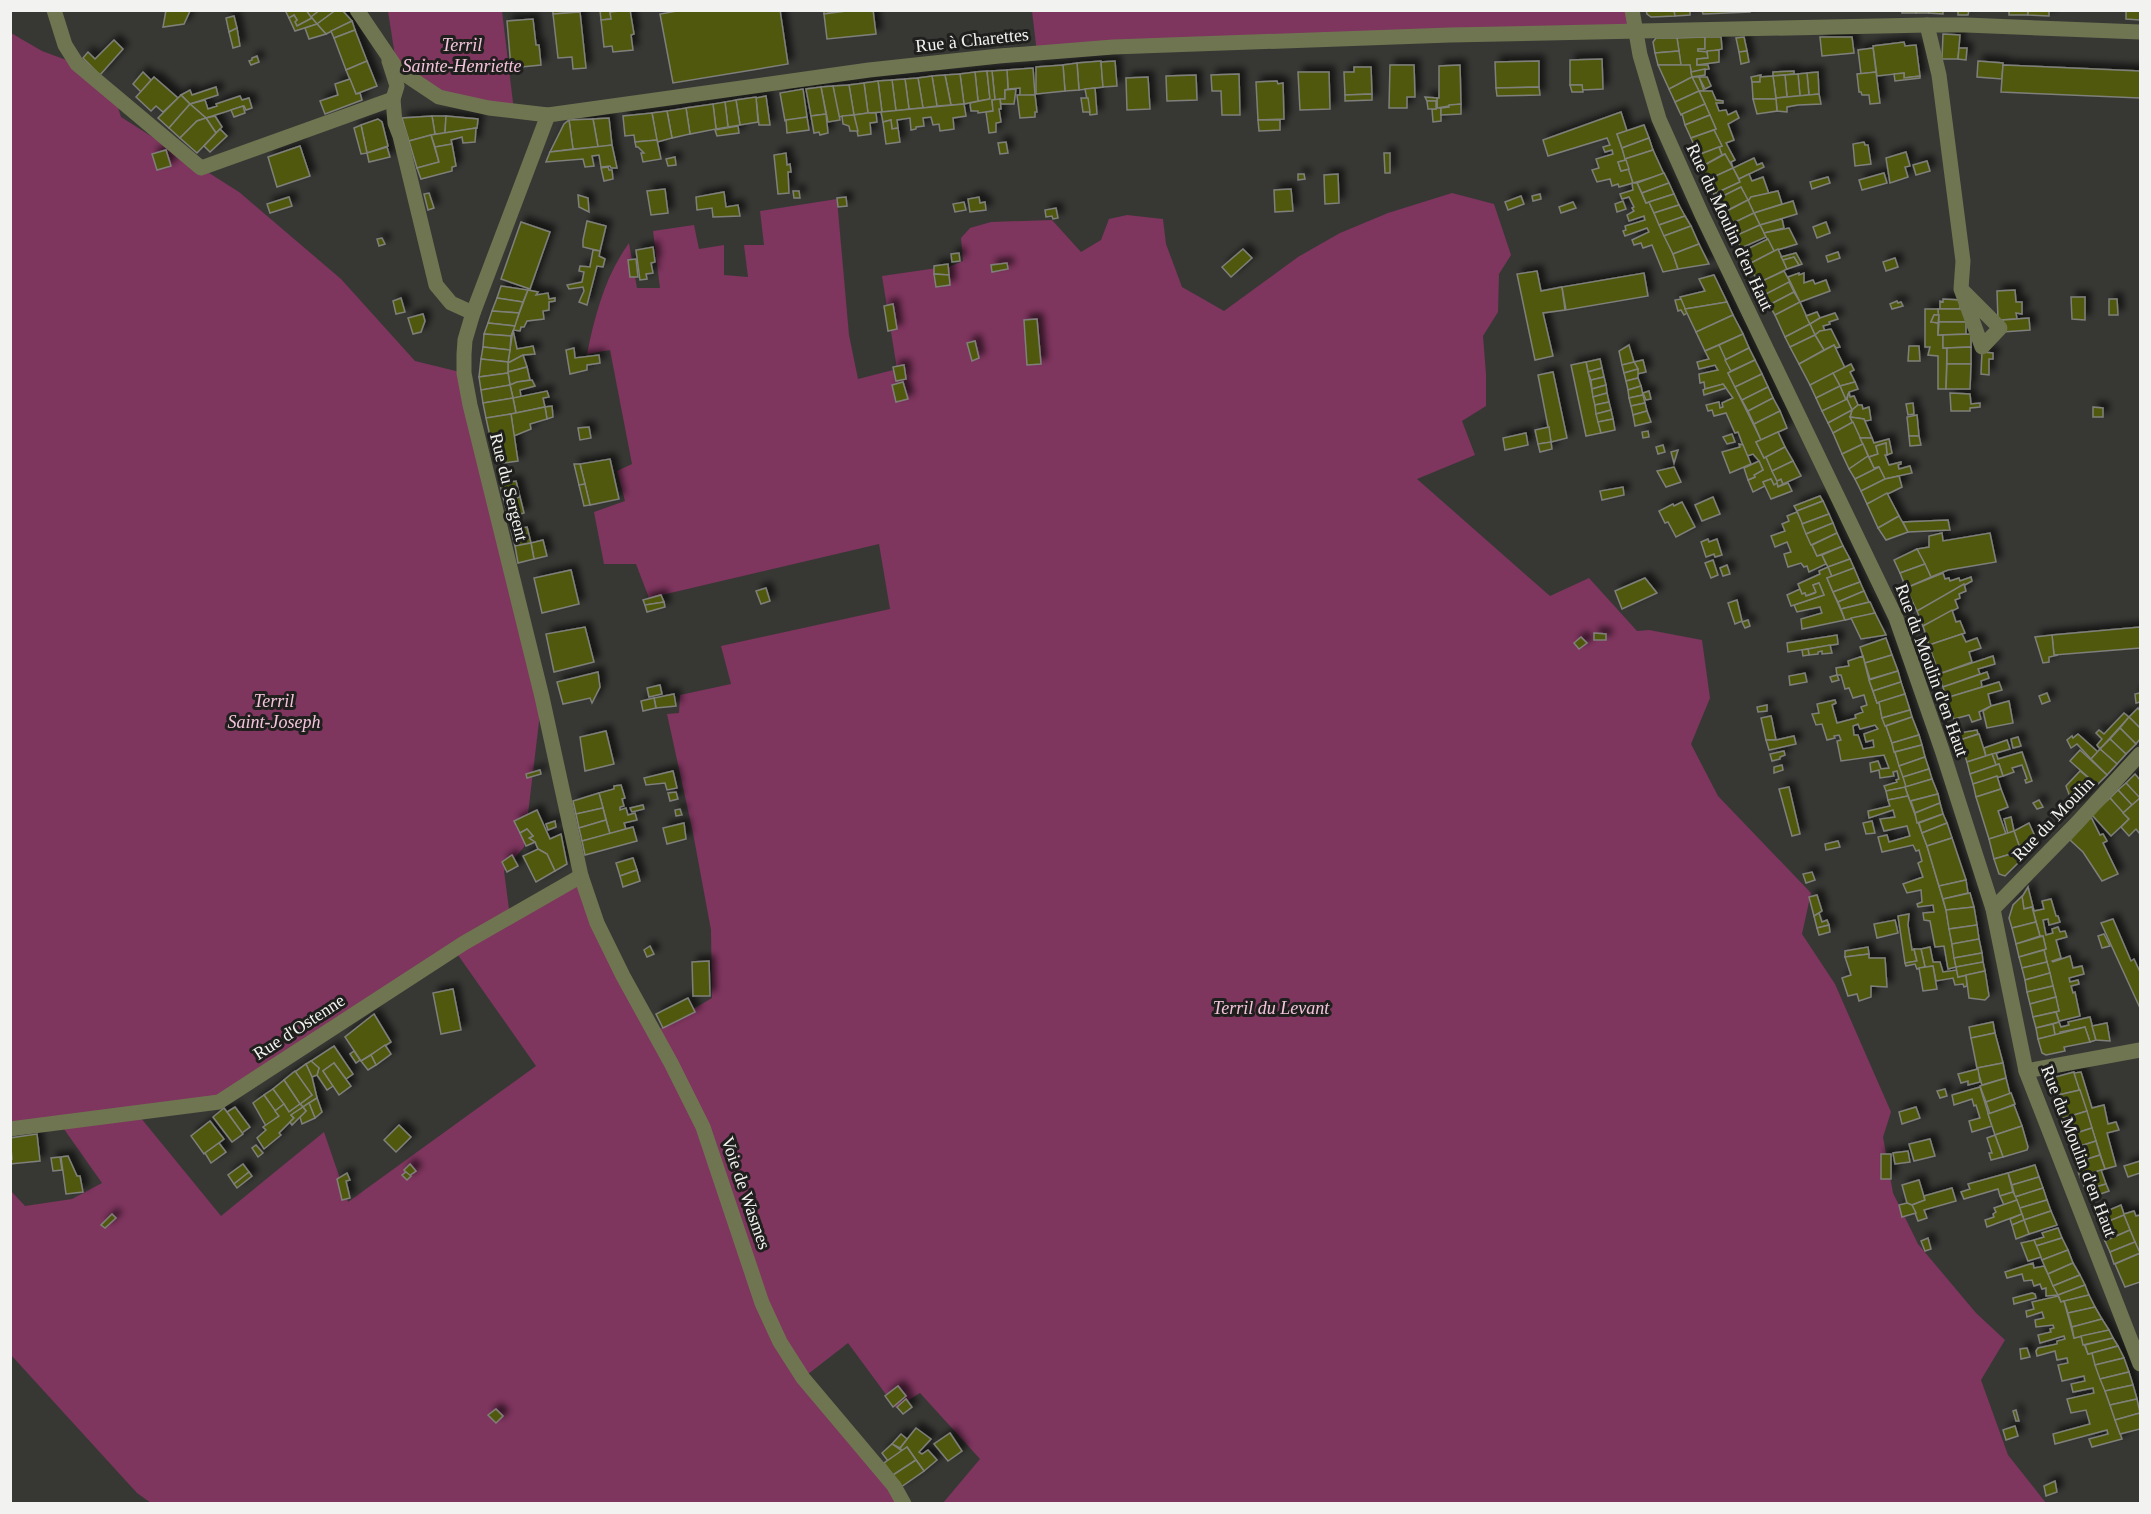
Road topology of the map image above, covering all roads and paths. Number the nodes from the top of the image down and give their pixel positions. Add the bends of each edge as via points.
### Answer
1 (54, 10) edge
2 (357, 10) edge
3 (1632, 10) edge
4 (1927, 25) junction
5 (1635, 31) junction
6 (2140, 32) edge
7 (387, 56) junction
8 (393, 99) junction
9 (548, 115) junction
10 (1961, 289) dead end
11 (473, 312) junction
12 (2140, 754) edge
13 (581, 876) junction
14 (1993, 909) junction
15 (2140, 1050) edge
16 (2026, 1071) junction
17 (10, 1129) edge
18 (2140, 1365) edge
19 (904, 1503) edge

1 - 8 street via 64,45 77,64 201,168
2 - 7 street, Rue à Charettes
3 - 5 street, Rue du Moulin d'en Haut
4 - 5 street, Rue à Charettes
4 - 6 street, Rue à Charettes
4 - 10 street via 1941,86 1963,261
5 - 9 street, Rue à Charettes via 1113,47 868,70
5 - 14 street, Rue du Moulin d'en Haut via 1659,119 1674,154 1896,618
7 - 8 street via 397,86
7 - 9 street, Rue à Charettes via 397,69 439,97
8 - 11 street via 395,123 436,285 451,303
9 - 11 street, Rue du Sergent
11 - 13 street, Rue du Sergent via 465,340 464,373
12 - 14 street, Rue du Moulin
13 - 17 street, Rue d'Ostenne via 464,943 219,1102
13 - 19 street, Voie de Wasmes via 622,976 703,1127 762,1303 780,1342 803,1378
14 - 16 street, Rue du Moulin d'en Haut
15 - 16 street
16 - 18 street, Rue du Moulin d'en Haut

